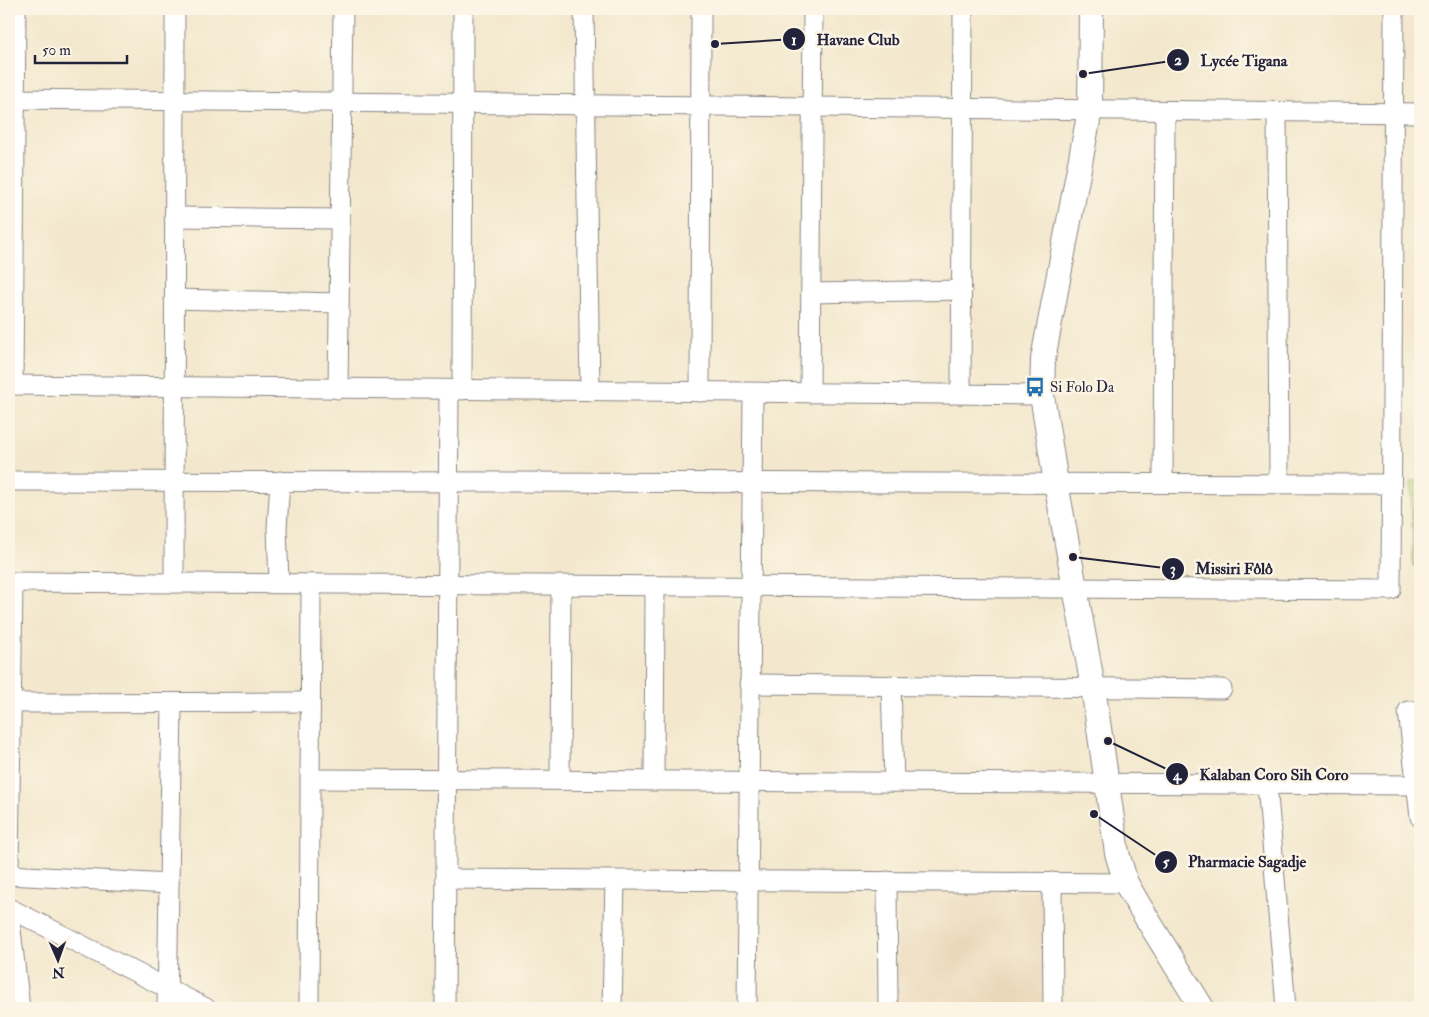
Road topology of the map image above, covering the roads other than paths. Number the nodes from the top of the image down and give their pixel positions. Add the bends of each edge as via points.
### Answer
1 (16, 9) edge
2 (175, 9) edge
3 (343, 9) edge
4 (463, 9) edge
5 (584, 9) edge
6 (701, 9) edge
7 (813, 9) edge
8 (963, 9) edge
9 (1091, 9) edge
10 (1394, 9) edge
11 (12, 99) edge
12 (174, 101) junction
13 (341, 102) junction
14 (462, 104) junction
15 (585, 105) junction
16 (701, 106) junction
17 (812, 107) junction
18 (962, 108) junction
19 (1090, 110) junction
20 (1165, 111) junction
21 (1277, 112) junction
22 (1393, 113) junction
23 (1420, 113) edge
24 (174, 217) junction
25 (340, 219) junction
26 (962, 290) junction
27 (811, 293) junction
28 (174, 299) junction
29 (339, 303) junction
30 (11, 385) edge
31 (174, 387) junction
32 (338, 389) junction
33 (456, 390) junction
34 (590, 391) junction
35 (700, 392) junction
36 (753, 393) junction
37 (810, 393) junction
38 (961, 393) junction
39 (1042, 396) junction
40 (9, 481) edge
41 (174, 481) junction
42 (280, 481) junction
43 (448, 482) junction
44 (751, 482) junction
45 (1056, 483) junction
46 (1163, 483) junction
47 (1279, 484) junction
48 (1391, 484) junction
49 (11, 582) edge
50 (174, 583) junction
51 (280, 583) junction
52 (311, 584) junction
53 (448, 584) junction
54 (561, 585) junction
55 (655, 586) junction
56 (751, 586) junction
57 (1075, 588) junction
58 (749, 684) junction
59 (891, 685) junction
60 (1093, 687) junction
61 (1222, 689) dead end
62 (172, 702) junction
63 (310, 702) junction
64 (12, 703) junction
65 (1420, 711) edge
66 (310, 779) junction
67 (446, 780) junction
68 (560, 780) junction
69 (654, 781) junction
70 (748, 781) junction
71 (894, 782) junction
72 (1107, 783) junction
73 (1268, 784) junction
74 (1418, 785) edge
75 (1420, 817) edge
76 (9, 868) edge
77 (9, 875) edge
78 (446, 879) junction
79 (615, 880) junction
80 (748, 880) junction
81 (887, 881) junction
82 (1052, 882) junction
83 (1126, 883) junction
84 (169, 884) junction
85 (9, 908) edge
86 (9, 912) edge
87 (167, 989) junction
88 (20, 1008) edge
89 (167, 1008) edge
90 (206, 1008) edge
91 (309, 1008) edge
92 (445, 1008) edge
93 (612, 1008) edge
94 (747, 1008) edge
95 (888, 1008) edge
96 (1054, 1008) edge
97 (1202, 1008) edge
98 (1286, 1008) edge

1 - 11 street
2 - 12 street
3 - 13 street
4 - 14 street
5 - 15 street
6 - 16 street
7 - 17 street
8 - 18 street
9 - 19 main road
10 - 22 street
11 - 12 street
11 - 30 street
12 - 13 street
12 - 24 street
13 - 14 street
13 - 25 street
14 - 15 street
14 - 33 street
15 - 16 street
15 - 34 street
16 - 17 street
16 - 35 street
17 - 18 street
17 - 27 street
18 - 19 street
18 - 26 street
19 - 20 street
19 - 39 main road via 1046,341
20 - 21 street
20 - 46 street
21 - 22 street
21 - 47 street
22 - 23 street
22 - 48 street
24 - 25 street
24 - 28 street
25 - 29 street
26 - 27 street
26 - 38 street
27 - 37 street
28 - 29 street
28 - 31 street
29 - 32 street
30 - 31 street
31 - 32 street
31 - 41 street
32 - 33 street
33 - 34 street
33 - 43 street
34 - 35 street
35 - 36 street
36 - 37 street
36 - 44 street
37 - 38 street
38 - 39 street
39 - 45 main road
40 - 41 street
41 - 42 street
41 - 50 street
42 - 43 street
42 - 51 street via 277,528
43 - 44 street
43 - 53 street
44 - 45 street
44 - 56 street
45 - 46 street
45 - 57 main road
46 - 47 street
47 - 48 street
48 - 57 street via 1391,590
49 - 50 street
49 - 64 street
50 - 51 street
51 - 52 street
52 - 53 street
52 - 63 street
53 - 54 street
53 - 67 street
54 - 55 street
54 - 68 street
55 - 56 street
55 - 69 street
56 - 57 street
56 - 58 street
57 - 60 main road
58 - 59 street
58 - 70 street
59 - 60 street
59 - 71 street
60 - 61 street
60 - 72 main road
62 - 63 street
62 - 64 street
62 - 84 street
63 - 66 street
64 - 76 street
65 - 74 street via 1408,711
66 - 67 street
66 - 91 street
67 - 68 street
67 - 78 street
68 - 69 street
69 - 70 street
70 - 71 street
70 - 80 street
71 - 72 street
72 - 73 street
72 - 83 main road via 1117,853
73 - 74 street
73 - 98 street
74 - 75 street
77 - 84 street
78 - 79 street
78 - 92 street
79 - 80 street
79 - 93 street
80 - 81 street
80 - 94 street
81 - 82 street
81 - 95 street
82 - 83 street
82 - 96 street
83 - 97 main road
84 - 87 street
85 - 87 street
86 - 88 street
87 - 89 street
87 - 90 street

